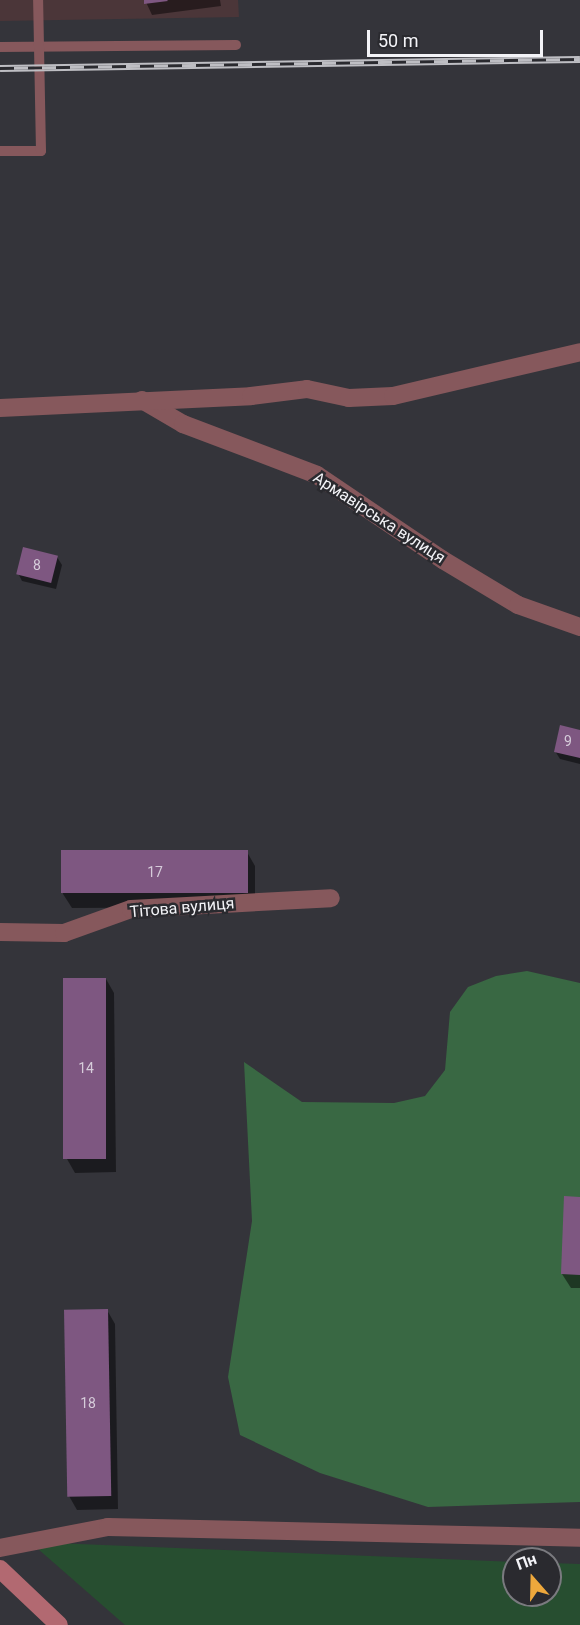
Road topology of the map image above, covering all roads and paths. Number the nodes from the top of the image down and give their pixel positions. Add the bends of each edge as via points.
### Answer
1 (38, 0) edge
2 (236, 45) dead end
3 (0, 47) edge
4 (39, 47) junction
5 (0, 151) edge
6 (580, 352) edge
7 (142, 400) junction
8 (0, 408) edge
9 (580, 627) edge
10 (331, 898) dead end
11 (0, 932) edge
12 (580, 1538) edge
13 (0, 1548) edge
14 (0, 1569) edge
15 (59, 1625) edge

1 - 4 lane
2 - 4 lane
3 - 4 lane
4 - 5 lane via 41,151
6 - 7 street via 393,396 349,398 307,389 251,396
7 - 8 street
7 - 9 street, Армавірська вулиця via 183,424 317,475 518,605
10 - 11 street, Тітова вулиця via 131,909 64,933
12 - 13 street via 108,1527
14 - 15 main road

